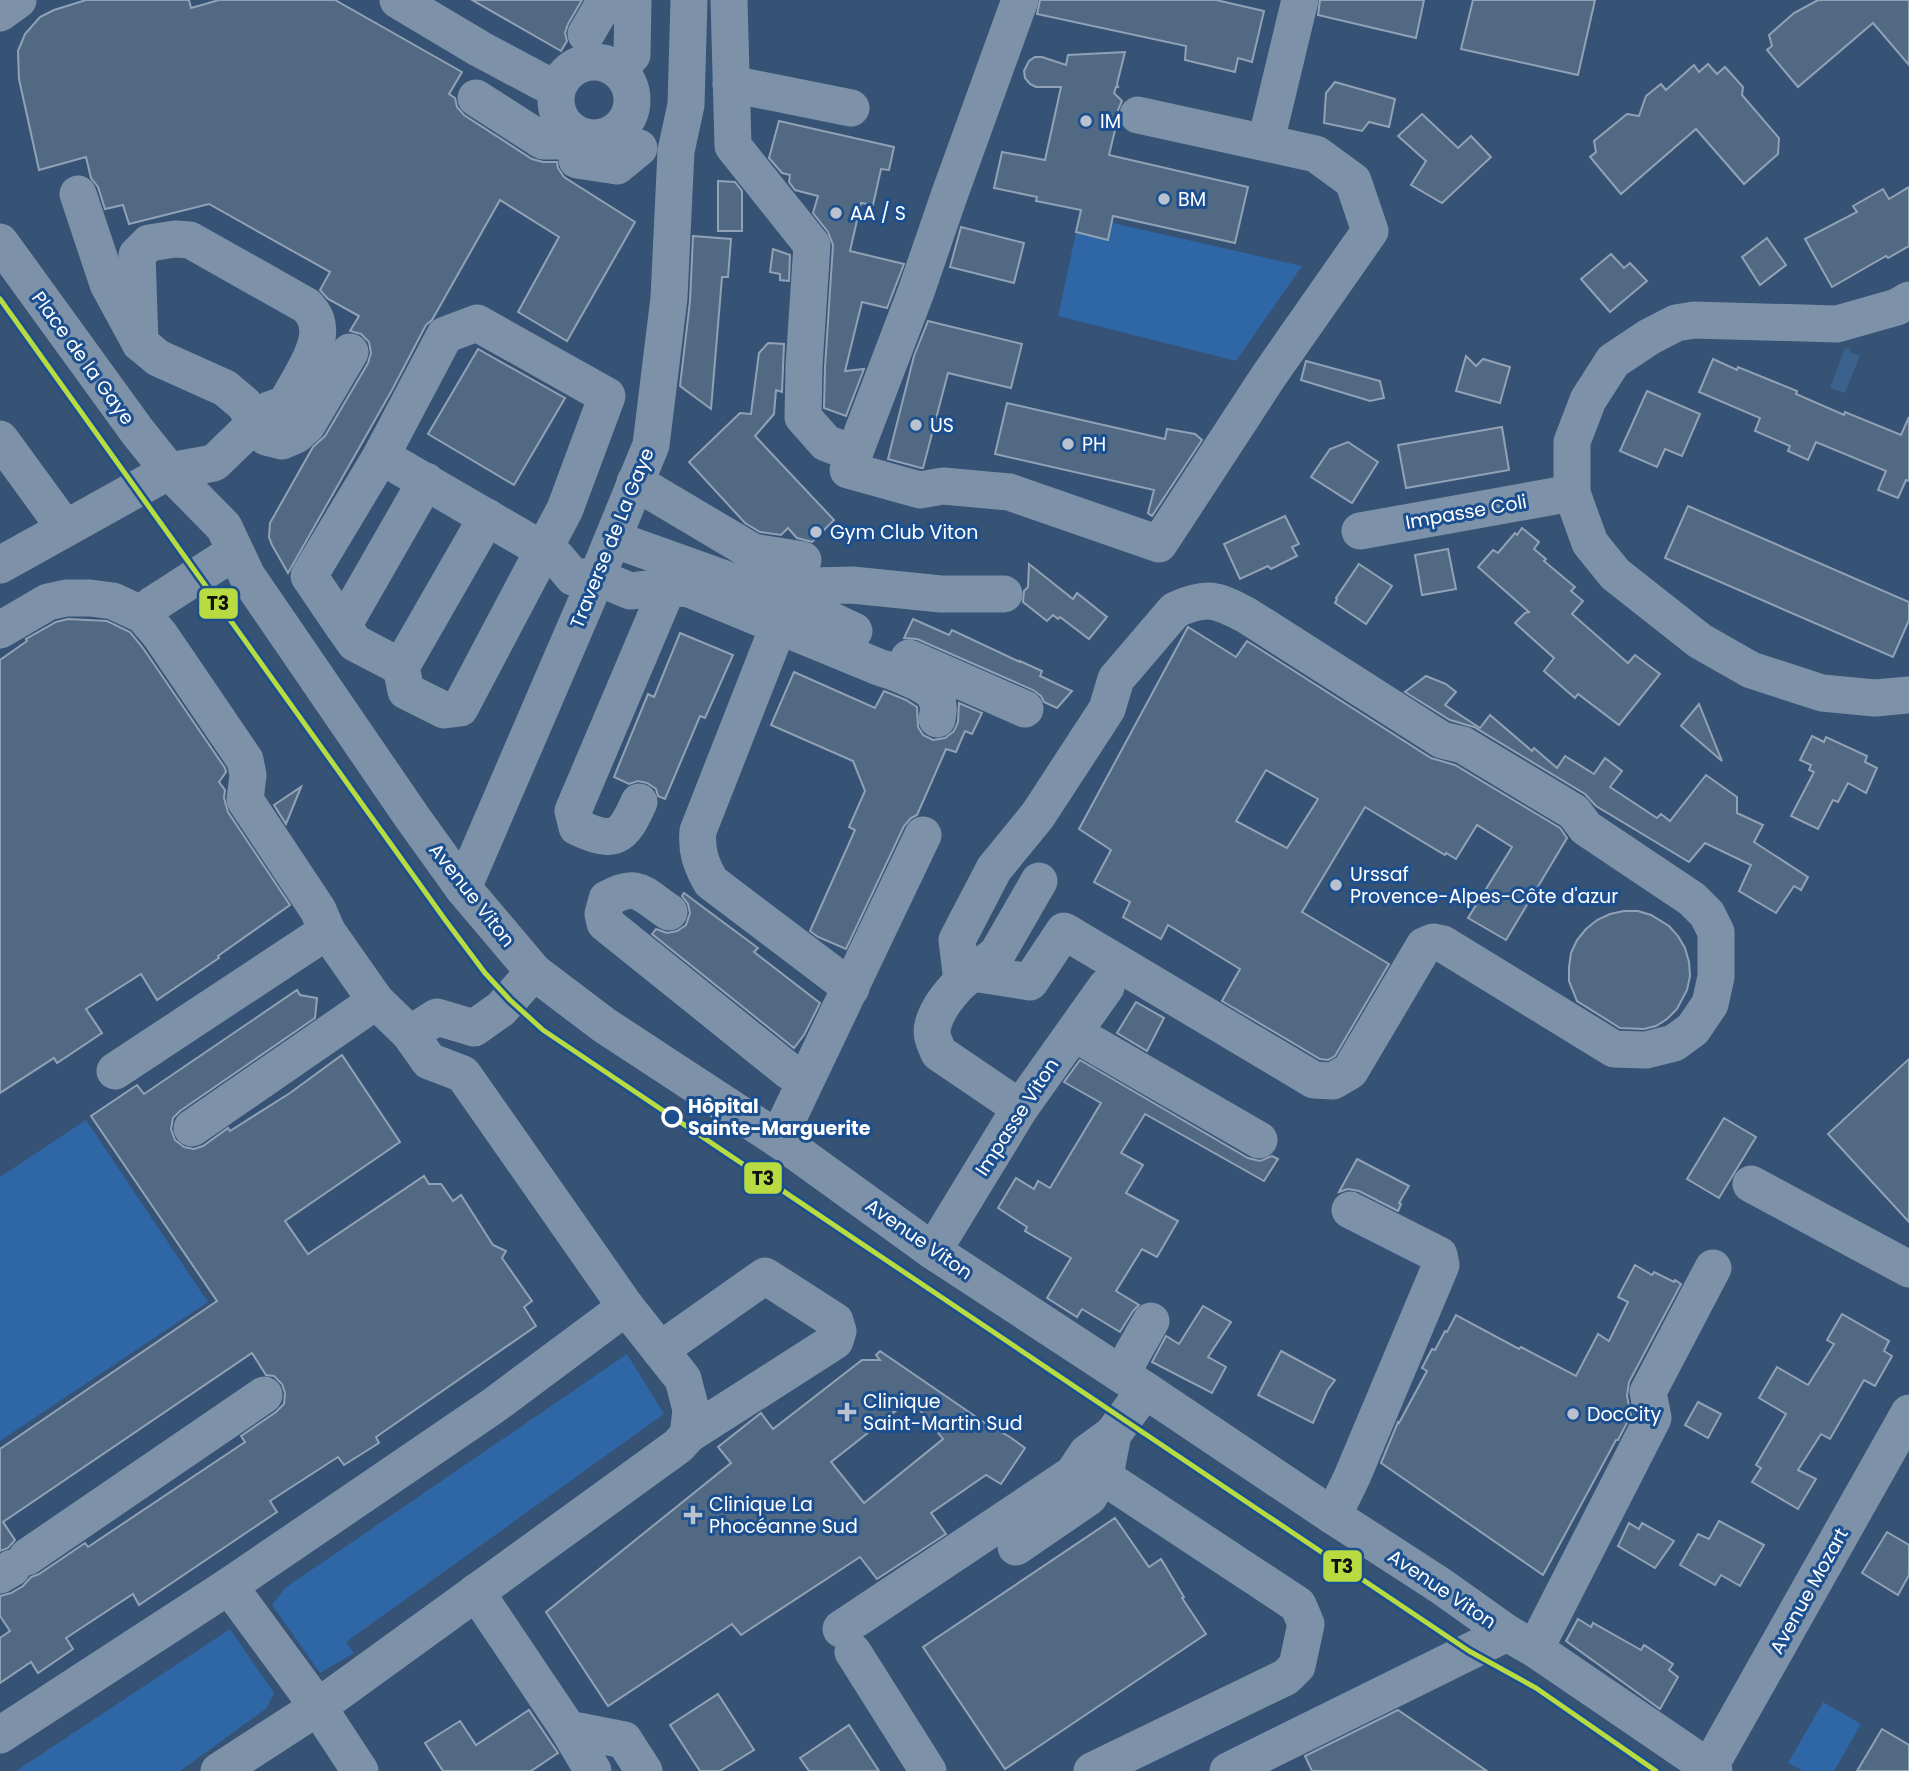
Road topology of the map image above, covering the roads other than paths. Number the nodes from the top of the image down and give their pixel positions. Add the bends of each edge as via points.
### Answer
1 (18, 0) edge
2 (398, 0) edge
3 (606, 0) edge
4 (633, 0) edge
5 (689, 0) edge
6 (729, 0) edge
7 (1020, 0) edge
8 (1300, 0) edge
9 (0, 13) edge
10 (586, 34) dead end
11 (618, 70) junction
12 (731, 84) junction
13 (557, 90) junction
14 (476, 98) dead end
15 (851, 108) dead end
16 (1138, 115) dead end
17 (629, 138) junction
18 (1266, 141) junction
19 (575, 146) junction
20 (677, 151) junction
21 (78, 194) dead end
22 (0, 242) edge
23 (1909, 300) edge
24 (140, 343) junction
25 (350, 352) dead end
26 (256, 424) junction
27 (0, 439) edge
28 (853, 453) junction
29 (381, 456) junction
30 (169, 471) junction
31 (426, 481) junction
32 (635, 482) junction
33 (1572, 493) junction
34 (486, 517) junction
35 (65, 528) junction
36 (1360, 531) dead end
37 (609, 548) junction
38 (543, 550) junction
39 (823, 563) dead end
40 (0, 565) edge
41 (235, 568) junction
42 (668, 587) junction
43 (1004, 594) dead end
44 (143, 615) junction
45 (343, 626) junction
46 (778, 627) junction
47 (0, 630) edge
48 (401, 667) junction
49 (1909, 695) edge
50 (1025, 709) dead end
51 (937, 719) dead end
52 (639, 802) dead end
53 (923, 835) dead end
54 (1039, 881) dead end
55 (463, 888) junction
56 (669, 912) dead end
57 (327, 931) junction
58 (534, 972) junction
59 (967, 977) junction
60 (1106, 987) dead end
61 (851, 988) junction
62 (376, 1001) junction
63 (474, 1028) junction
64 (1074, 1033) junction
65 (410, 1034) junction
66 (115, 1071) dead end
67 (463, 1074) junction
68 (805, 1081) junction
69 (1020, 1108) junction
70 (192, 1128) dead end
71 (778, 1139) junction
72 (1259, 1140) dead end
73 (1751, 1184) dead end
74 (1349, 1210) dead end
75 (933, 1251) junction
76 (1713, 1268) dead end
77 (1909, 1269) edge
78 (626, 1307) junction
79 (1151, 1321) dead end
80 (1705, 1326) dead end
81 (660, 1350) junction
82 (1133, 1382) junction
83 (264, 1395) dead end
84 (1909, 1413) edge
85 (1653, 1418) junction
86 (1113, 1434) junction
87 (688, 1435) junction
88 (1101, 1475) junction
89 (1333, 1516) junction
90 (1016, 1546) dead end
91 (13, 1567) edge
92 (229, 1586) junction
93 (476, 1592) junction
94 (1521, 1641) junction
95 (318, 1707) junction
96 (568, 1729) junction
97 (0, 1735) edge
98 (1284, 1759) edge
99 (1712, 1769) edge
100 (219, 1771) edge
101 (360, 1771) edge
102 (593, 1771) edge
103 (644, 1771) edge
104 (928, 1771) edge
105 (1093, 1771) edge
106 (1228, 1771) edge

1 - 9 street
2 - 13 street
3 - 10 street
4 - 11 street via 632,55
5 - 20 street, Traverse de La Gaye via 686,105
6 - 12 street
7 - 28 street
8 - 18 street
11 - 13 street via 607,64 581,64 570,70
11 - 17 street via 631,92
12 - 15 street
12 - 28 street via 733,146 811,245 803,417 826,443
13 - 19 street via 558,114
14 - 19 street via 543,141
16 - 18 street
17 - 19 street via 617,166
17 - 20 street
18 - 28 street via 1316,154 1353,181 1370,231 1159,544 1009,492 943,486 920,490 848,470
20 - 32 street, Traverse de La Gaye via 669,298 651,445
21 - 24 street via 108,284
22 - 30 street, Place de la Gaye
23 - 33 street via 1836,324 1694,320 1676,323 1649,337 1613,361 1588,400 1572,442
24 - 26 street via 158,358 225,388 244,404
24 - 26 street via 136,255 149,243 190,240 307,306 316,319 314,350 286,404 269,410
25 - 26 street via 307,425 296,435 282,440 266,437
26 - 30 street via 214,463
27 - 35 street
29 - 31 street
29 - 38 street via 445,335 477,324 607,396 565,509
29 - 45 street via 309,576
30 - 35 street
30 - 41 street, Avenue Viton via 206,539
31 - 34 street
31 - 45 street
32 - 37 street, Traverse de La Gaye
32 - 39 street via 753,552
33 - 36 street, Impasse Coli
33 - 49 street via 1590,543 1615,574 1700,641 1751,670 1822,693 1875,698
34 - 38 street
34 - 48 street
35 - 40 street
37 - 38 street via 573,577
37 - 42 street via 630,591
37 - 43 street via 811,586
37 - 50 street via 798,605
37 - 55 street, Traverse de La Gaye
38 - 48 street via 460,708 444,710 407,691
41 - 44 street via 152,605
41 - 55 street, Avenue Viton
42 - 46 street via 689,589
42 - 52 street via 573,811 577,827 596,836 615,836 628,827
44 - 47 street via 113,601 65,598 48,602
44 - 57 street via 245,760 245,800 318,910
45 - 48 street via 355,643
46 - 51 street via 928,687 940,708
46 - 61 street via 696,843 711,882
53 - 61 street
54 - 59 street via 997,954
55 - 58 street, Avenue Viton
56 - 68 street via 631,889 607,899 603,914 605,923
57 - 62 street
57 - 66 street
58 - 63 street via 501,1009
58 - 71 street, Avenue Viton via 604,1025
59 - 59 street via 957,940 994,869 1038,815 1107,709 1116,678 1175,610 1204,600 1235,609 1442,740 1463,745 1574,812 1586,828 1692,899 1716,932 1716,977 1710,1004 1693,1030 1674,1043 1646,1051 1614,1049 1433,942 1424,946 1350,1071 1333,1081 1314,1080 1064,931 1030,982
59 - 69 street via 949,994 932,1026 933,1041 939,1052
60 - 64 street, Impasse Viton
61 - 68 street
62 - 65 street
62 - 70 street
63 - 65 street via 437,1017
63 - 67 street via 472,1060
64 - 69 street, Impasse Viton
64 - 72 street
65 - 67 street via 429,1061
67 - 78 street
68 - 71 street
69 - 75 street, Impasse Viton
71 - 75 street, Avenue Viton
73 - 77 street
74 - 89 street via 1439,1255 1441,1265
75 - 82 street, Avenue Viton
76 - 85 street via 1648,1392
78 - 81 street
78 - 92 street via 493,1406
79 - 82 street
80 - 85 street
81 - 87 street via 683,1379 691,1410
81 - 87 street via 765,1276 835,1321 835,1341
82 - 86 street
82 - 89 street, Avenue Viton
83 - 91 street
84 - 99 street, Avenue Mozart
85 - 94 street
86 - 88 street
86 - 104 street via 1087,1453 1073,1474 847,1640
87 - 93 street
88 - 90 street via 1089,1497
88 - 105 street via 1298,1605 1306,1624 1297,1666 1286,1677
89 - 94 street, Avenue Viton
92 - 95 street
92 - 97 street
93 - 95 street
93 - 96 street
94 - 98 street
94 - 99 street, Avenue Viton
95 - 100 street
95 - 101 street
96 - 102 street
96 - 103 street via 624,1740
98 - 106 street

